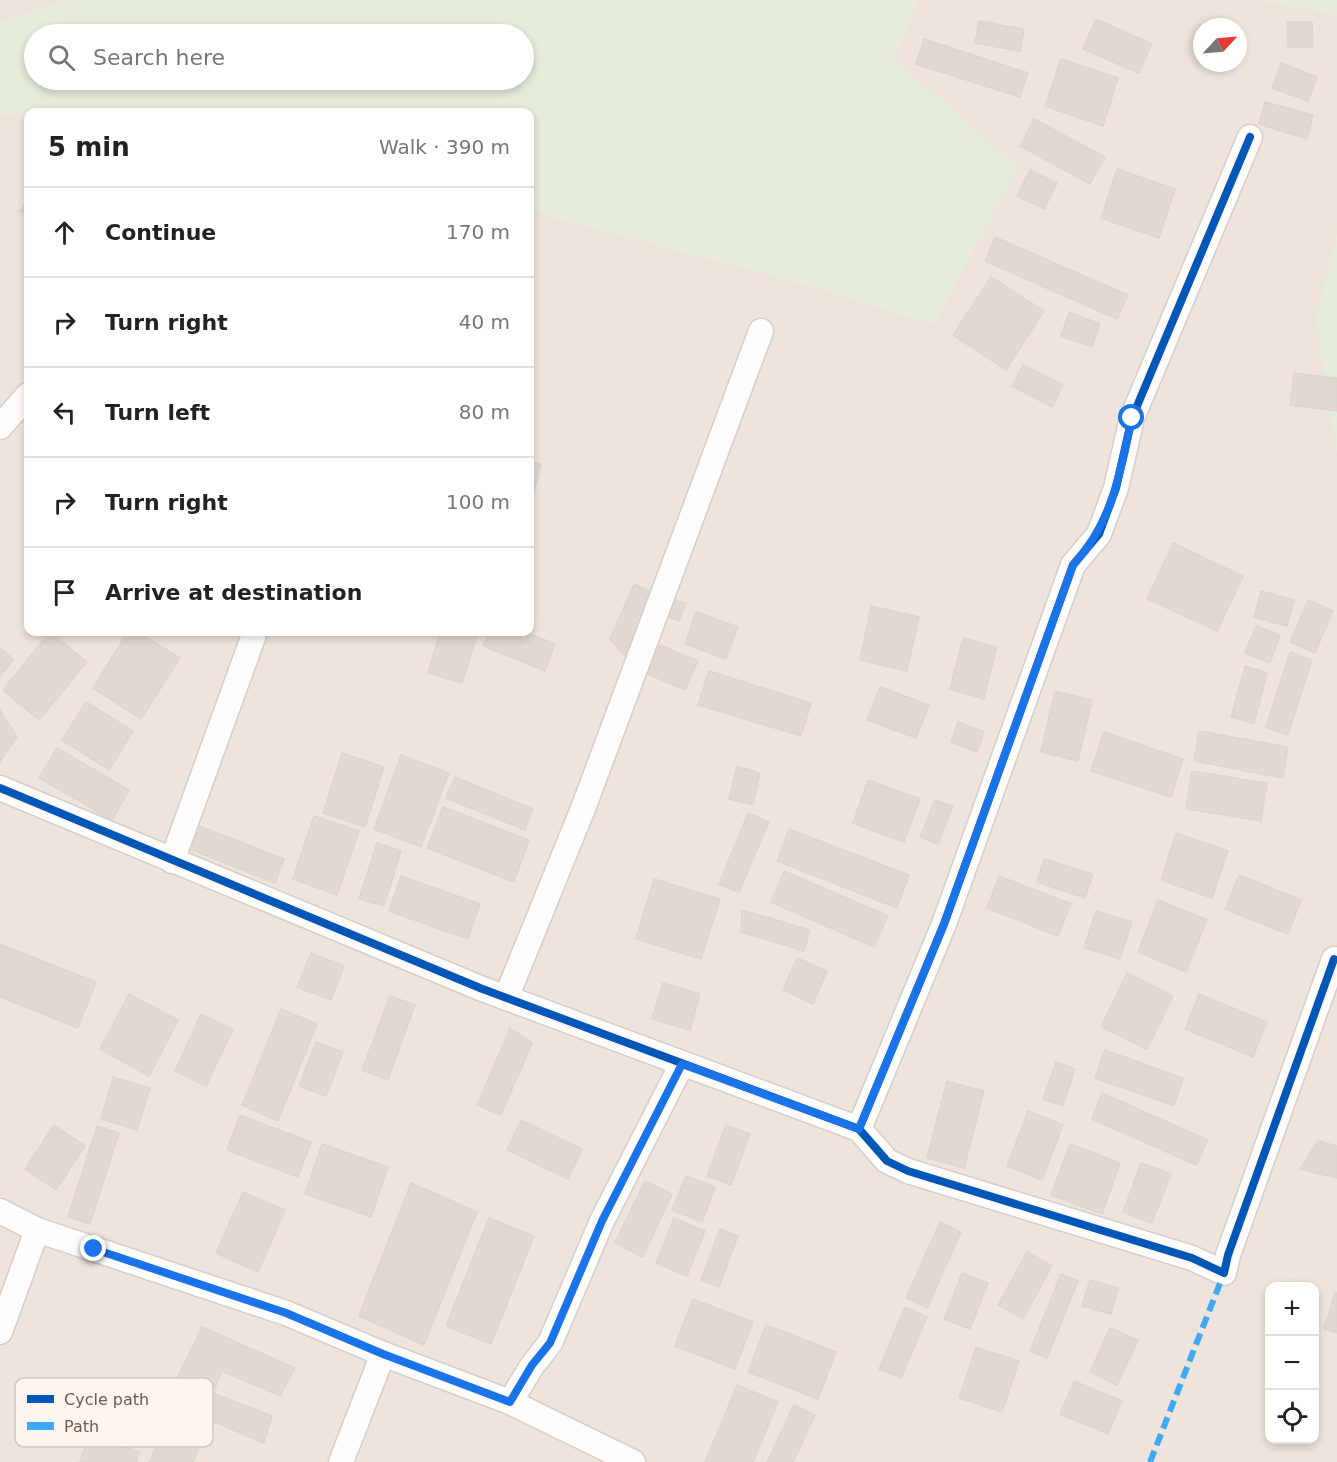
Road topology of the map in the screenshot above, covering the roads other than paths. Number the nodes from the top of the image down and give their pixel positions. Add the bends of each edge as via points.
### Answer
1 (1250, 137) dead end
2 (761, 331) dead end
3 (24, 400) edge
4 (0, 427) edge
5 (254, 636) edge
6 (0, 788) edge
7 (172, 861) junction
8 (1334, 959) dead end
9 (506, 998) junction
10 (682, 1064) junction
11 (859, 1129) junction
12 (0, 1211) edge
13 (37, 1230) junction
14 (0, 1332) edge
15 (383, 1354) junction
16 (510, 1402) junction
17 (341, 1462) edge
18 (633, 1462) edge

1 - 11 street via 1132,418 1116,488 1099,534 1073,565 944,924
2 - 9 street via 584,806
3 - 4 street
5 - 7 street
6 - 7 street
7 - 9 street
8 - 11 street via 1224,1273 1192,1258 908,1171 886,1161
9 - 10 street
10 - 11 street
10 - 16 street via 602,1221 550,1343
12 - 13 street
13 - 14 street
13 - 15 street via 286,1313
15 - 16 street
15 - 17 street
16 - 18 street

